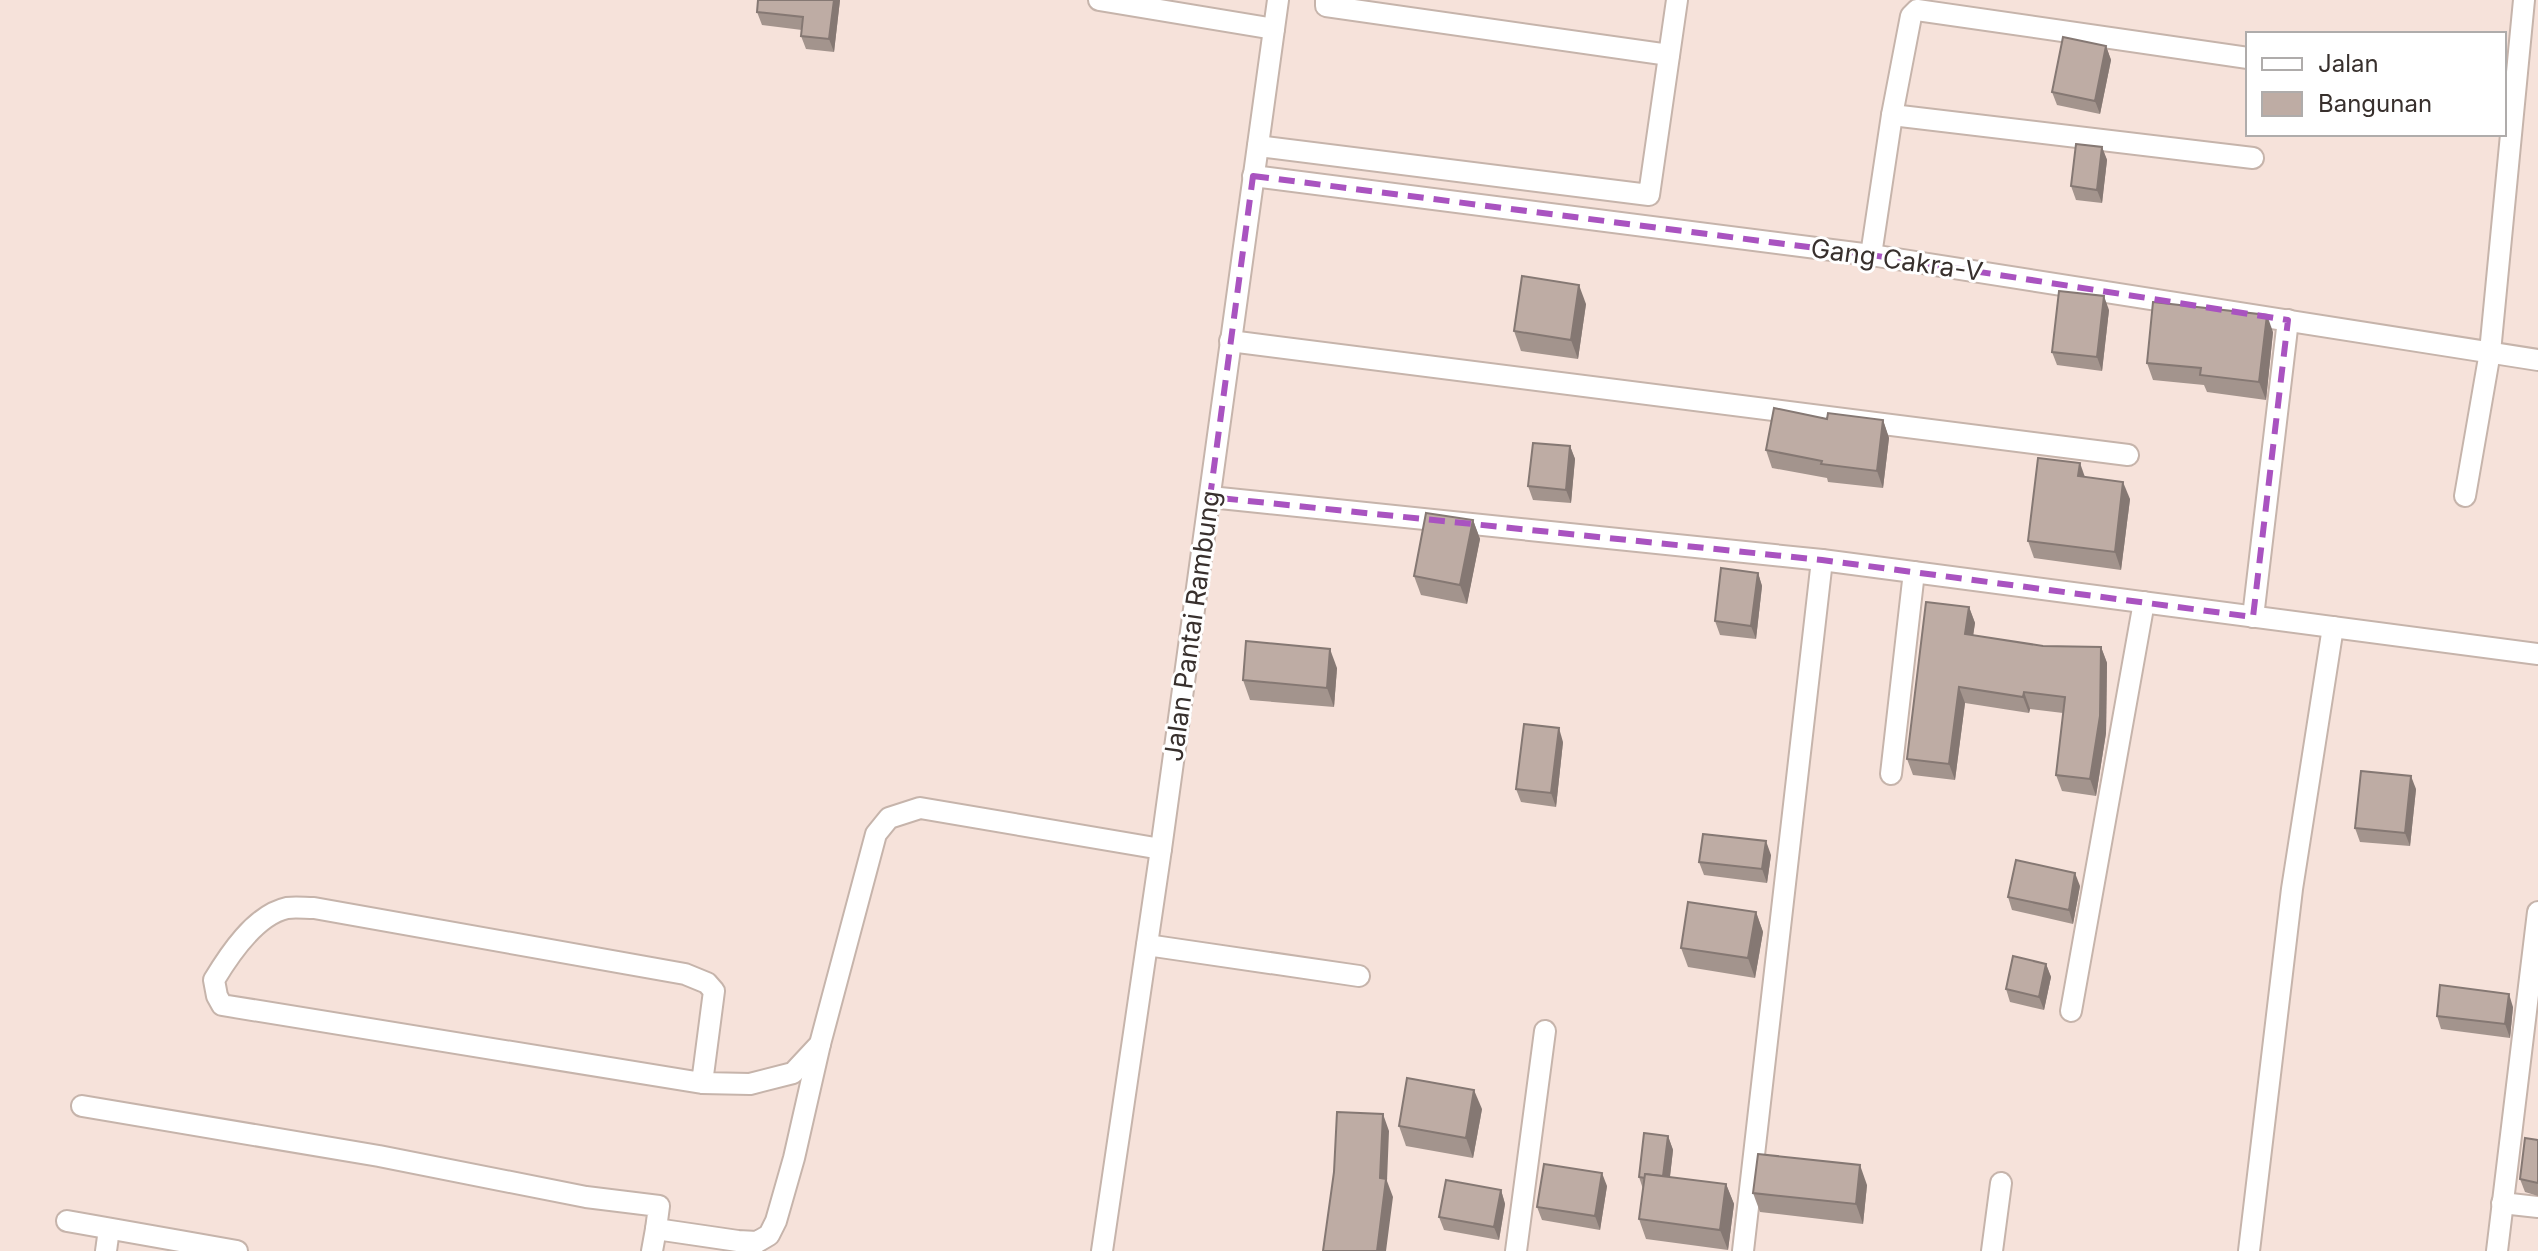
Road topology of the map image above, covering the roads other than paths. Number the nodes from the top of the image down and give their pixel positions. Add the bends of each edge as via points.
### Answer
1 (1099, 0) edge
2 (1278, 0) edge
3 (1326, 0) edge
4 (1677, 0) edge
5 (2524, 0) edge
6 (1274, 29) junction
7 (1669, 55) junction
8 (2246, 58) edge
9 (1892, 115) junction
10 (1258, 146) junction
11 (2253, 158) dead end
12 (1253, 176) junction
13 (1871, 255) junction
14 (2288, 320) junction
15 (1230, 341) junction
16 (2490, 352) junction
17 (2538, 360) edge
18 (2128, 455) dead end
19 (2465, 496) dead end
20 (1210, 497) junction
21 (1822, 560) junction
22 (1914, 572) junction
23 (2144, 602) junction
24 (2253, 617) junction
25 (2333, 627) junction
26 (2538, 654) edge
27 (1891, 774) dead end
28 (1161, 849) junction
29 (2538, 912) edge
30 (1147, 945) junction
31 (1359, 976) dead end
32 (2071, 1011) dead end
33 (1545, 1031) dead end
34 (820, 1044) junction
35 (702, 1083) junction
36 (82, 1106) dead end
37 (2001, 1183) dead end
38 (2502, 1203) junction
39 (2538, 1207) edge
40 (67, 1221) dead end
41 (109, 1229) junction
42 (656, 1229) junction
43 (106, 1251) edge
44 (237, 1251) edge
45 (652, 1251) edge
46 (1102, 1251) edge
47 (1516, 1251) edge
48 (1743, 1251) edge
49 (1992, 1251) edge
50 (2249, 1251) edge
51 (2497, 1251) edge

1 - 6 street
2 - 6 street, Jalan Pantai Rambung
3 - 7 street via 1326,6
4 - 7 street
5 - 16 street
6 - 10 street, Jalan Pantai Rambung
7 - 10 street via 1649,195
8 - 9 street via 1917,10 1911,16
9 - 11 street
9 - 13 street
10 - 12 street, Jalan Pantai Rambung
12 - 13 street, Gang Cakra-V
12 - 15 street, Jalan Pantai Rambung
13 - 14 street, Gang Cakra-V
14 - 16 street, Gang Cakra-V
14 - 24 street
15 - 18 street
15 - 20 street, Jalan Pantai Rambung
16 - 17 street, Gang Cakra-V
16 - 19 street
20 - 21 street
20 - 28 street, Jalan Pantai Rambung
21 - 22 street
21 - 48 street
22 - 23 street
22 - 27 street
23 - 24 street
23 - 32 street
24 - 25 street
25 - 26 street
25 - 50 street via 2292,889
28 - 30 street, Jalan Pantai Rambung
28 - 34 street via 920,808 889,818 876,834
29 - 38 street
30 - 31 street
30 - 46 street, Jalan Pantai Rambung
33 - 47 street
34 - 35 street via 793,1073 750,1084
34 - 42 street via 794,1158 769,1235 757,1242 738,1241
35 - 35 street via 714,991 685,974 314,908 286,908 235,945 214,980 222,1005
36 - 42 street via 659,1206
37 - 49 street
38 - 39 street
38 - 51 street
40 - 41 street
41 - 43 street
41 - 44 street
42 - 45 street

